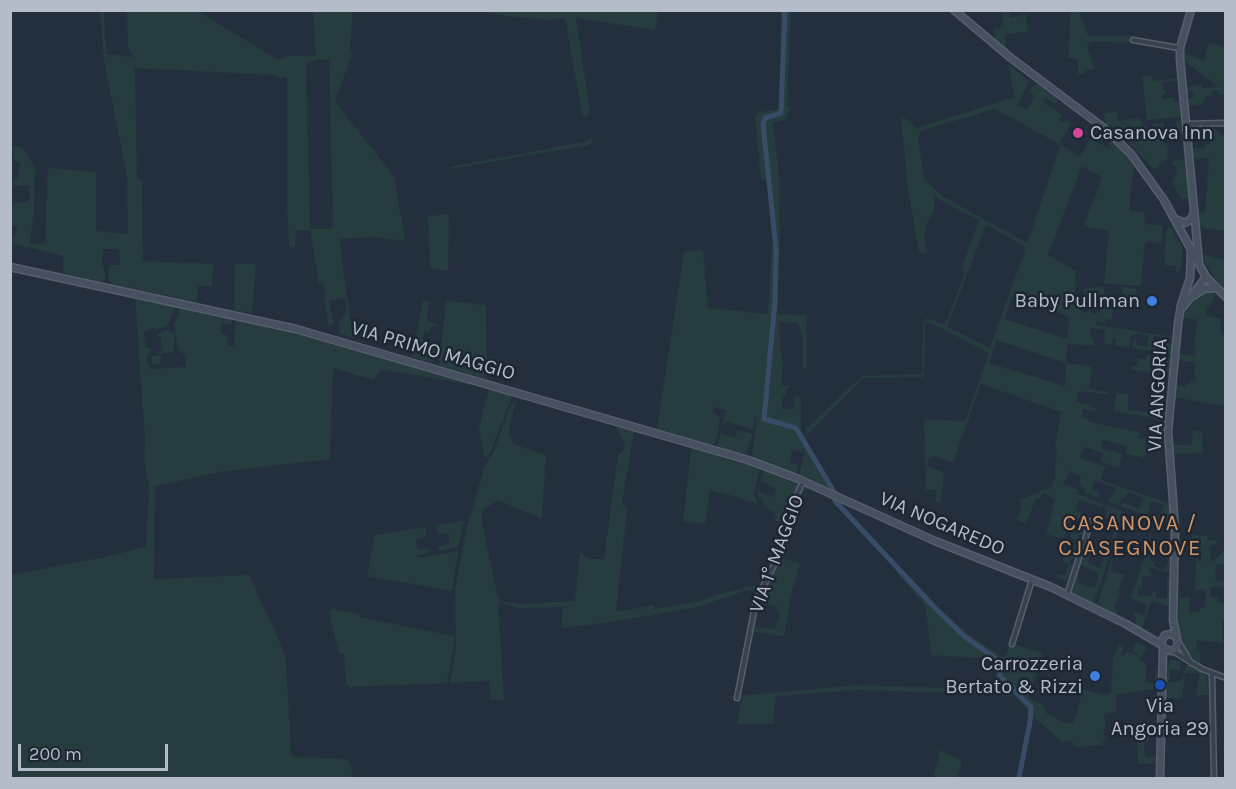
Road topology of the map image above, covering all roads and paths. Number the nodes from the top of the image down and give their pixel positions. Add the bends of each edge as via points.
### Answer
1 (954, 10) edge
2 (1191, 10) edge
3 (1133, 40) dead end
4 (1180, 48) junction
5 (1226, 123) edge
6 (1186, 124) junction
7 (1194, 212) junction
8 (1174, 218) junction
9 (1191, 252) junction
10 (10, 267) edge
11 (1200, 267) junction
12 (1206, 276) junction
13 (1189, 284) junction
14 (1215, 288) junction
15 (1226, 297) edge
16 (1190, 298) junction
17 (1180, 316) junction
18 (803, 481) junction
19 (835, 496) joint
20 (1091, 521) dead end
21 (1033, 579) junction
22 (1067, 595) junction
23 (1173, 620) junction
24 (1146, 636) junction
25 (1164, 636) junction
26 (1177, 639) junction
27 (1012, 644) dead end
28 (1162, 647) junction
29 (1171, 651) junction
30 (1191, 663) junction
31 (1163, 668) junction
32 (1212, 674) junction
33 (1226, 678) edge
34 (737, 698) dead end
35 (1161, 778) edge
36 (1214, 778) edge

1 - 8 street via 1118,140 1148,175
2 - 4 street
3 - 4 street
4 - 6 street
5 - 6 street
6 - 7 street
7 - 8 street via 1185,223
7 - 11 street
8 - 9 street
9 - 11 street
9 - 13 street, VIA ANGORIA
10 - 18 street, VIA PRIMO MAGGIO via 296,329 748,460
11 - 12 street
12 - 13 street
12 - 14 street
12 - 16 street, VIA ANGORIA
13 - 17 street, VIA ANGORIA
14 - 15 street
14 - 16 street
16 - 17 street, VIA ANGORIA
17 - 23 street, VIA ANGORIA via 1168,431 1175,529
18 - 19 street, VIA PRIMO MAGGIO
18 - 34 street, VIA 1° MAGGIO via 778,557 756,601
19 - 21 street, VIA NOGAREDO
20 - 22 street
21 - 22 street, VIA NOGAREDO
21 - 27 street
22 - 24 street, VIA NOGAREDO
23 - 25 street, VIA ANGORIA
23 - 26 street, VIA ANGORIA
24 - 25 street, VIA NOGAREDO
24 - 28 street, VIA NOGAREDO
25 - 26 street via 1171,634
25 - 28 street
26 - 29 street via 1177,647
26 - 30 street
28 - 29 street
28 - 31 street
29 - 30 street
29 - 31 street
30 - 32 street
31 - 35 street
32 - 33 street
32 - 36 street

